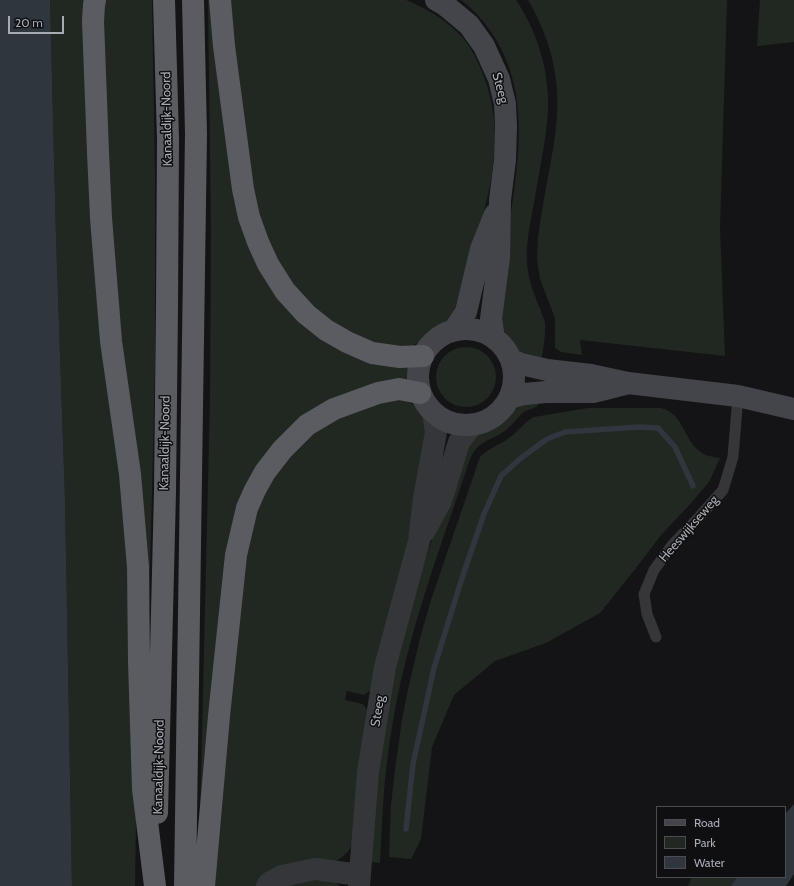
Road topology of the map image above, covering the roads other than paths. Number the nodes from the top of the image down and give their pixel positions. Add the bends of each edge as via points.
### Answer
1 (95, 0) edge
2 (164, 0) edge
3 (193, 0) edge
4 (220, 0) edge
5 (436, 0) edge
6 (500, 200) junction
7 (454, 330) junction
8 (494, 338) junction
9 (423, 356) junction
10 (511, 360) junction
11 (628, 383) junction
12 (420, 393) junction
13 (738, 396) junction
14 (510, 398) junction
15 (794, 409) edge
16 (433, 413) junction
17 (472, 425) junction
18 (419, 541) junction
19 (656, 637) dead end
20 (359, 881) edge
21 (156, 886) edge
22 (185, 886) edge
23 (204, 886) edge
24 (267, 886) edge

1 - 21 highway via 93,21 101,218 111,341 130,474 138,566 143,789
2 - 21 highway, Kanaaldijk-Noord via 168,139 168,307
3 - 22 highway, Kanaaldijk-Noord via 196,134
4 - 9 highway via 243,189 249,217 268,264 285,291 306,314 326,330 372,353 400,357
5 - 6 main road, Steeg via 469,25 484,46 499,79 505,104 506,126
6 - 7 main road, Steeg via 481,249 466,312
6 - 8 main road, Steeg via 499,257 491,319
7 - 8 main road via 485,332
7 - 9 main road via 436,340
8 - 10 main road via 507,351
9 - 12 main road via 418,380
10 - 11 main road via 547,370 591,375
10 - 14 main road via 515,379
11 - 13 main road
11 - 14 main road via 593,392 546,392
12 - 16 main road
12 - 23 highway via 399,389 378,393 334,409 307,425 282,450 266,472 247,508 236,554
13 - 15 main road
13 - 19 lane, Heeswijkseweg via 734,457 723,490 673,544 654,570 644,594 647,614
14 - 17 main road via 494,416
16 - 17 main road via 451,423
16 - 18 street, Steeg via 436,432
17 - 18 street, Steeg via 459,442 441,501
18 - 20 street, Steeg via 385,667 368,772
20 - 24 street via 314,870 282,876

